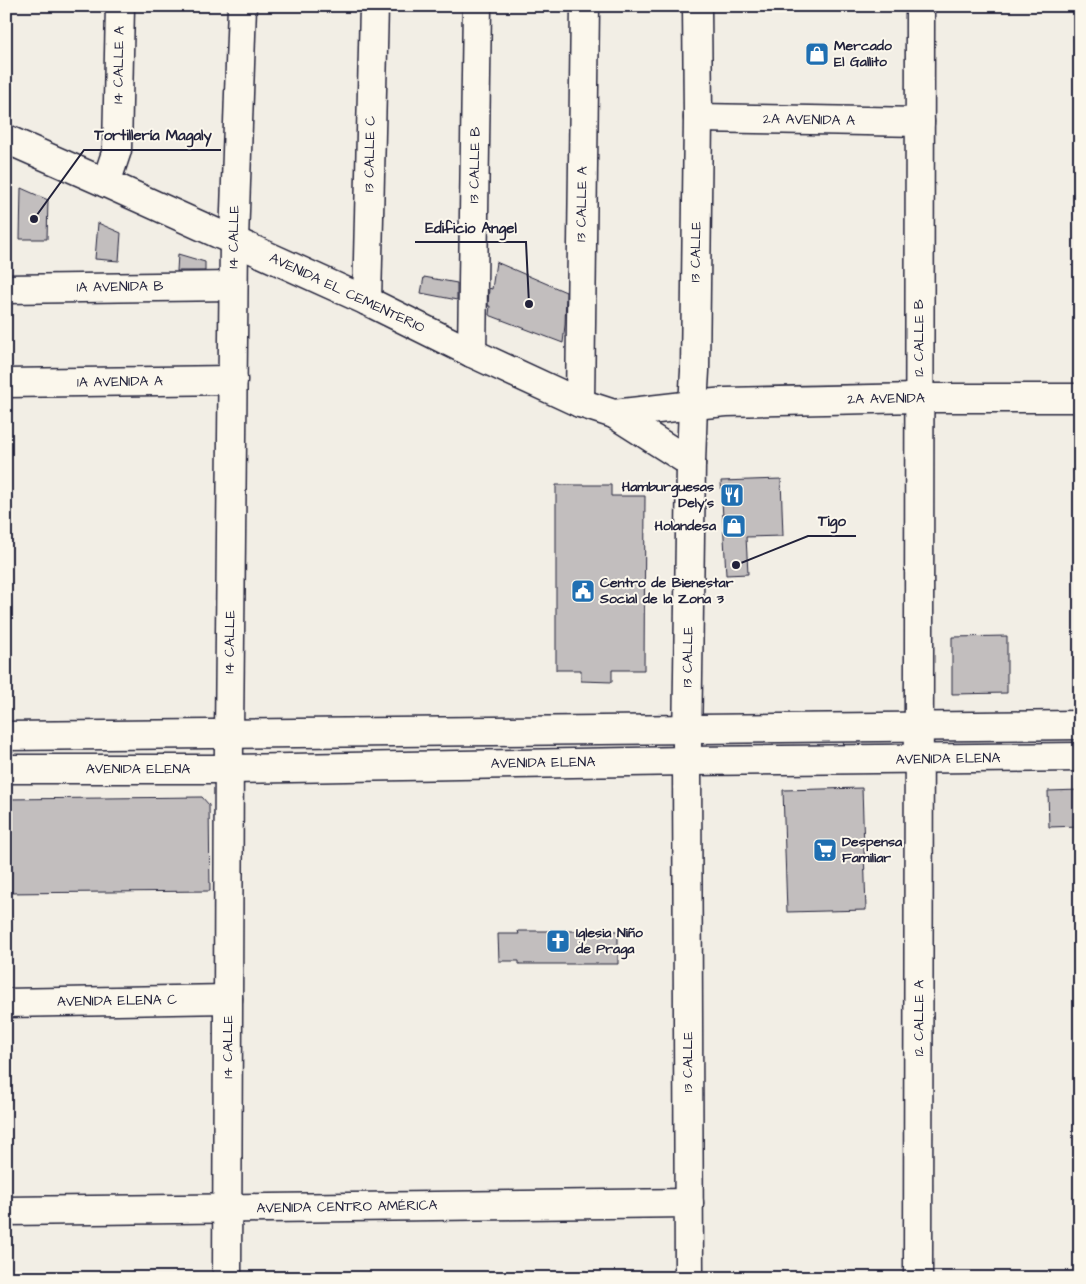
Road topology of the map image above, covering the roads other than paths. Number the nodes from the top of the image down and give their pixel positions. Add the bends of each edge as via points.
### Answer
1 (120, 6) edge
2 (242, 6) edge
3 (374, 6) edge
4 (477, 6) edge
5 (585, 6) edge
6 (697, 6) edge
7 (920, 6) edge
8 (698, 118) junction
9 (920, 122) junction
10 (6, 140) edge
11 (106, 183) junction
12 (234, 240) junction
13 (233, 286) junction
14 (6, 289) edge
15 (367, 301) junction
16 (472, 353) junction
17 (233, 380) junction
18 (6, 383) edge
19 (919, 398) junction
20 (1080, 398) edge
21 (580, 403) junction
22 (693, 405) junction
23 (614, 414) junction
24 (691, 463) junction
25 (1080, 725) edge
26 (920, 727) junction
27 (687, 729) junction
28 (229, 734) junction
29 (6, 736) edge
30 (1080, 757) edge
31 (920, 759) junction
32 (687, 761) junction
33 (6, 769) edge
34 (230, 769) junction
35 (228, 999) junction
36 (6, 1003) edge
37 (688, 1203) junction
38 (228, 1209) junction
39 (6, 1211) edge
40 (227, 1278) edge
41 (689, 1278) edge
42 (918, 1278) edge

1 - 11 street, 14 CALLE A via 117,150
2 - 12 street, 14 CALLE
3 - 15 street, 13 CALLE C
4 - 16 street, 13 CALLE B
5 - 21 street, 13 CALLE A
6 - 8 street, 13 CALLE
7 - 9 street, 12 CALLE B
8 - 9 street, 2A AVENIDA A
8 - 22 street, 13 CALLE
9 - 19 street, 12 CALLE B
10 - 11 street, AVENIDA EL CEMENTERIO
11 - 12 street, AVENIDA EL CEMENTERIO
12 - 13 street, 14 CALLE
12 - 15 street, AVENIDA EL CEMENTERIO
13 - 14 street, 1A AVENIDA B
13 - 17 street, 14 CALLE
15 - 16 street, AVENIDA EL CEMENTERIO
16 - 21 street, AVENIDA EL CEMENTERIO
17 - 18 street, 1A AVENIDA A
17 - 28 street, 14 CALLE
19 - 20 street, 2A AVENIDA
19 - 22 street, 2A AVENIDA
19 - 26 street, 12 CALLE B
21 - 23 street, AVENIDA EL CEMENTERIO
22 - 23 street, AVENIDA EL CEMENTERIO
22 - 24 street, 13 CALLE
23 - 24 street
24 - 27 street, 13 CALLE
25 - 26 street
26 - 27 street
26 - 31 street, 12 CALLE B
27 - 28 street
27 - 32 street, 13 CALLE
28 - 29 street
28 - 34 street, 14 CALLE
30 - 31 street, AVENIDA ELENA
31 - 32 street, AVENIDA ELENA
31 - 42 street, 12 CALLE A
32 - 34 street, AVENIDA ELENA
32 - 37 street, 13 CALLE
33 - 34 street, AVENIDA ELENA
34 - 35 street, 14 CALLE
35 - 36 street, AVENIDA ELENA C
35 - 38 street, 14 CALLE
37 - 38 street, AVENIDA CENTRO AMÉRICA
37 - 41 street, 13 CALLE
38 - 39 street, AVENIDA CENTRO AMÉRICA
38 - 40 street, 14 CALLE

